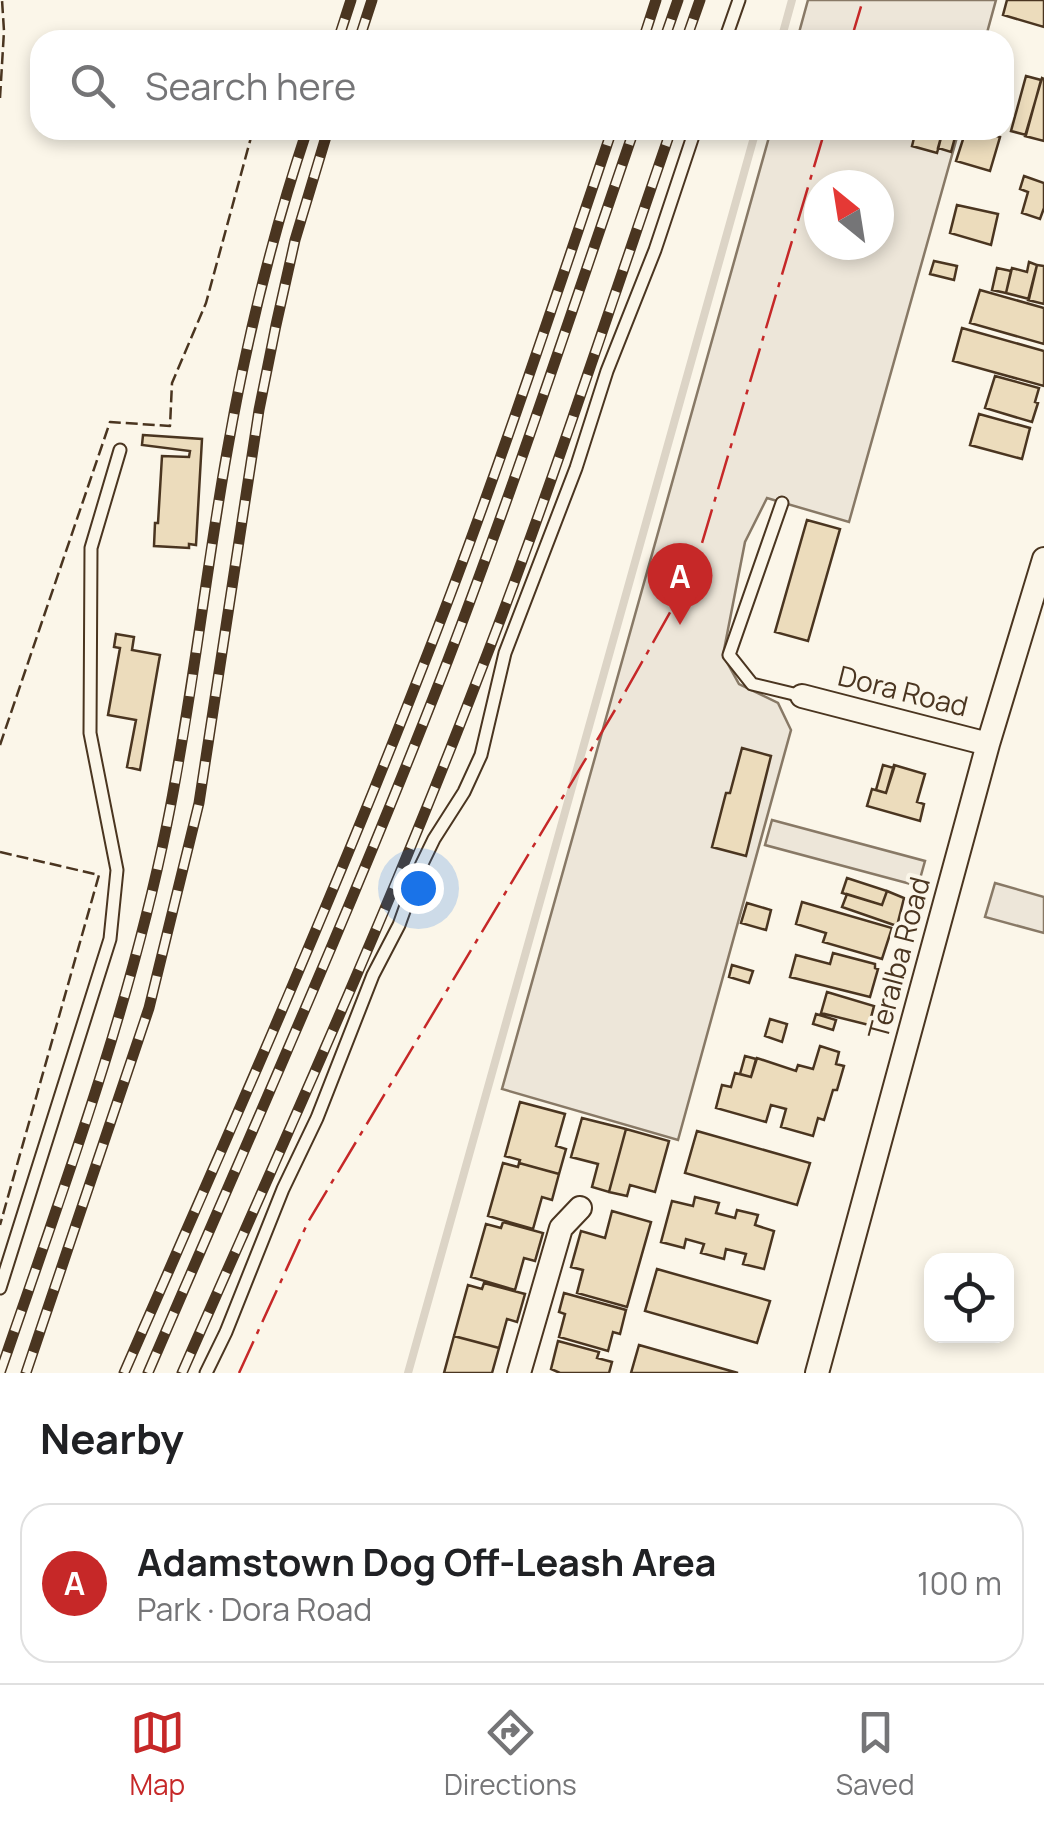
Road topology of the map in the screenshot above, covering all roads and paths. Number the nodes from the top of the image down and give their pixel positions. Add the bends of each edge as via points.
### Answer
1 (738, 0) edge
2 (728, 30) edge
3 (691, 140) edge
4 (120, 450) dead end
5 (782, 503) dead end
6 (1044, 560) edge
7 (802, 696) joint
8 (988, 744) junction
9 (580, 1208) dead end
10 (0, 1288) edge
11 (206, 1373) edge
12 (519, 1373) edge
13 (817, 1373) edge

1 - 2 lane
3 - 11 lane via 505,654 481,755 418,872
4 - 10 lane via 91,548 90,733 116,870 110,939
5 - 7 lane via 729,655 752,684
6 - 8 street, Teralba Road
7 - 8 street, Dora Road
8 - 13 street, Teralba Road
9 - 12 street via 561,1228

